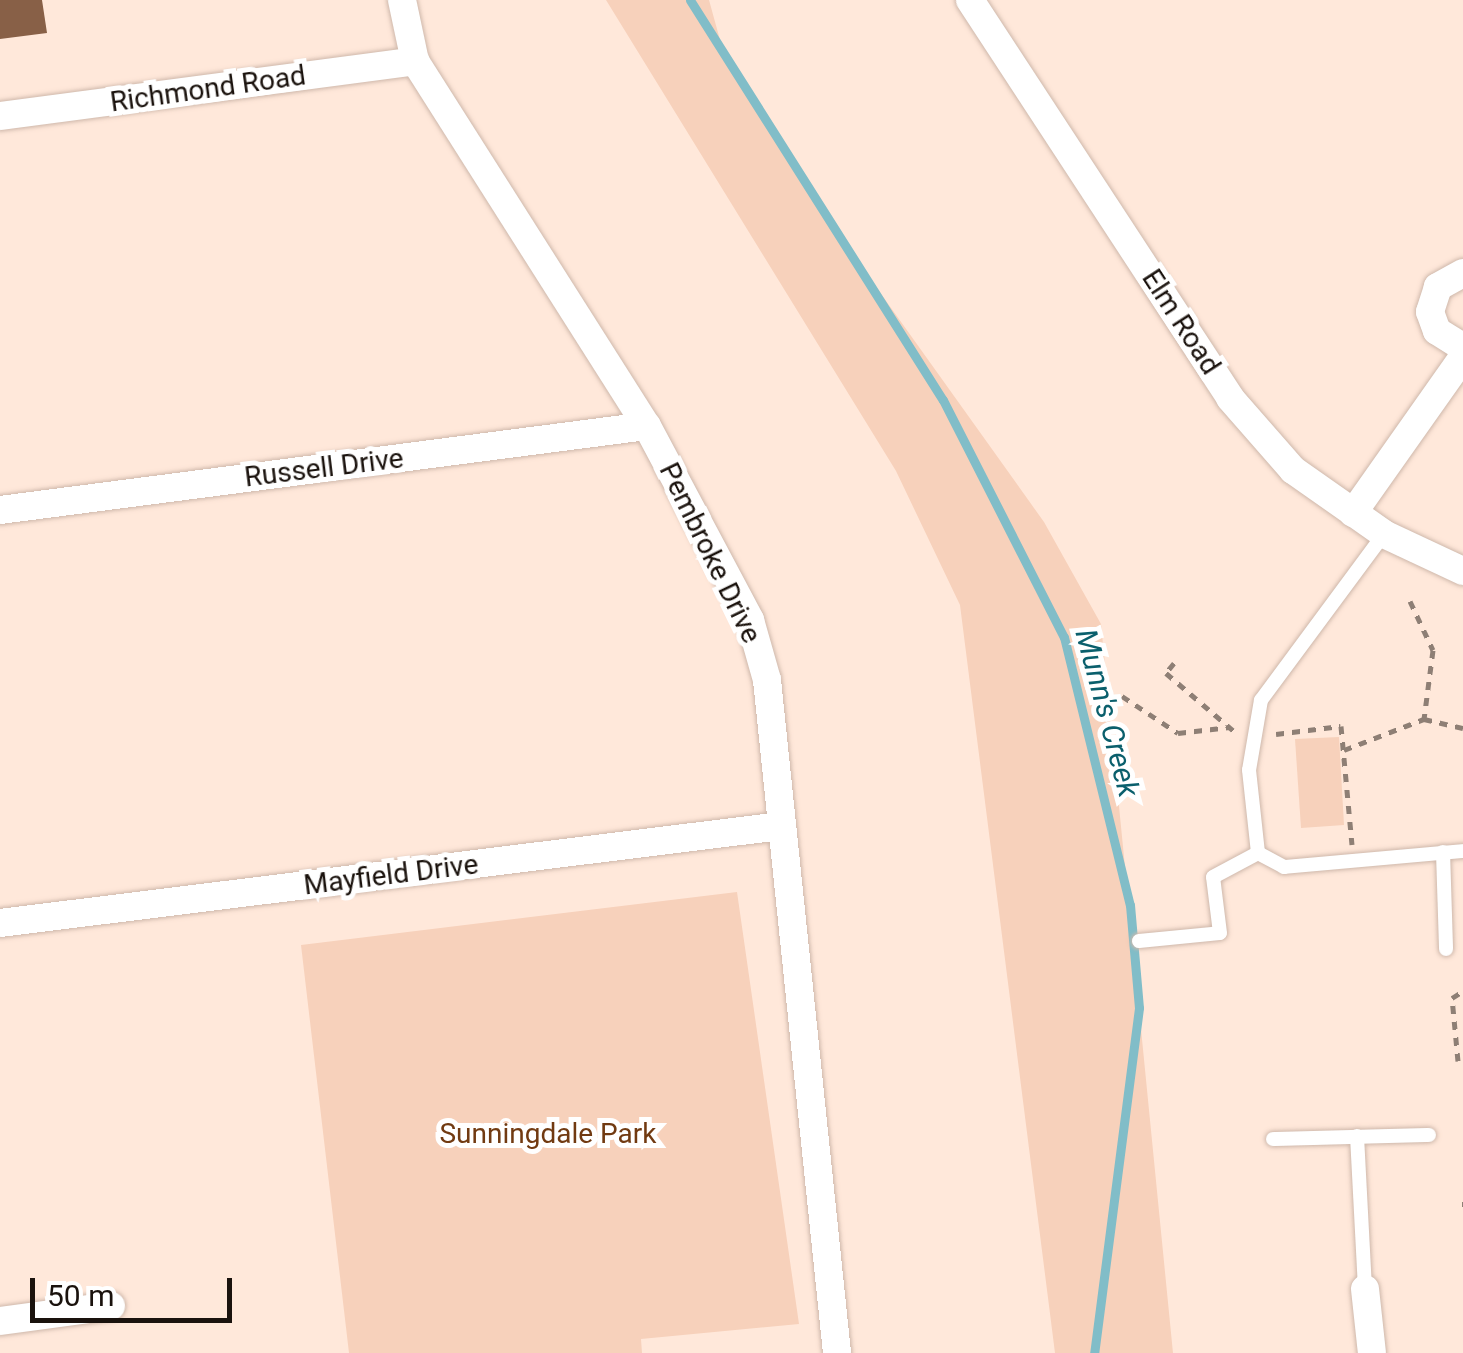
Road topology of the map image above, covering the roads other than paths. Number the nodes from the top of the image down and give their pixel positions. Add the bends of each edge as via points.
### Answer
1 (402, 0) edge
2 (970, 0) edge
3 (415, 60) junction
4 (0, 116) edge
5 (1463, 273) edge
6 (1463, 346) edge
7 (1463, 357) edge
8 (647, 426) junction
9 (0, 510) edge
10 (1353, 512) junction
11 (1384, 534) junction
12 (1463, 571) edge
13 (781, 826) junction
14 (1463, 851) edge
15 (1442, 852) junction
16 (1258, 853) junction
17 (0, 924) edge
18 (1139, 941) dead end
19 (1446, 950) dead end
20 (1430, 1135) dead end
21 (1357, 1136) junction
22 (1273, 1139) dead end
23 (1365, 1290) joint
24 (111, 1306) dead end
25 (0, 1321) edge
26 (836, 1353) edge
27 (1372, 1353) edge

1 - 3 street, Pembroke Drive
2 - 10 street, Elm Road via 1230,398 1293,470
3 - 4 street, Richmond Road
3 - 8 street, Pembroke Drive
5 - 6 street via 1438,288 1430,312 1437,331
7 - 10 street
8 - 9 street, Russell Drive
8 - 13 street, Pembroke Drive via 750,620 767,680
10 - 11 street, Elm Road
11 - 12 street, Elm Road
11 - 16 lane via 1260,700 1253,741
13 - 17 street, Mayfield Drive
13 - 26 street, Pembroke Drive
14 - 15 lane
15 - 16 lane via 1284,867
15 - 19 lane
16 - 18 lane via 1214,876 1220,934
20 - 21 lane
21 - 22 lane
21 - 23 lane
23 - 27 street
24 - 25 street

